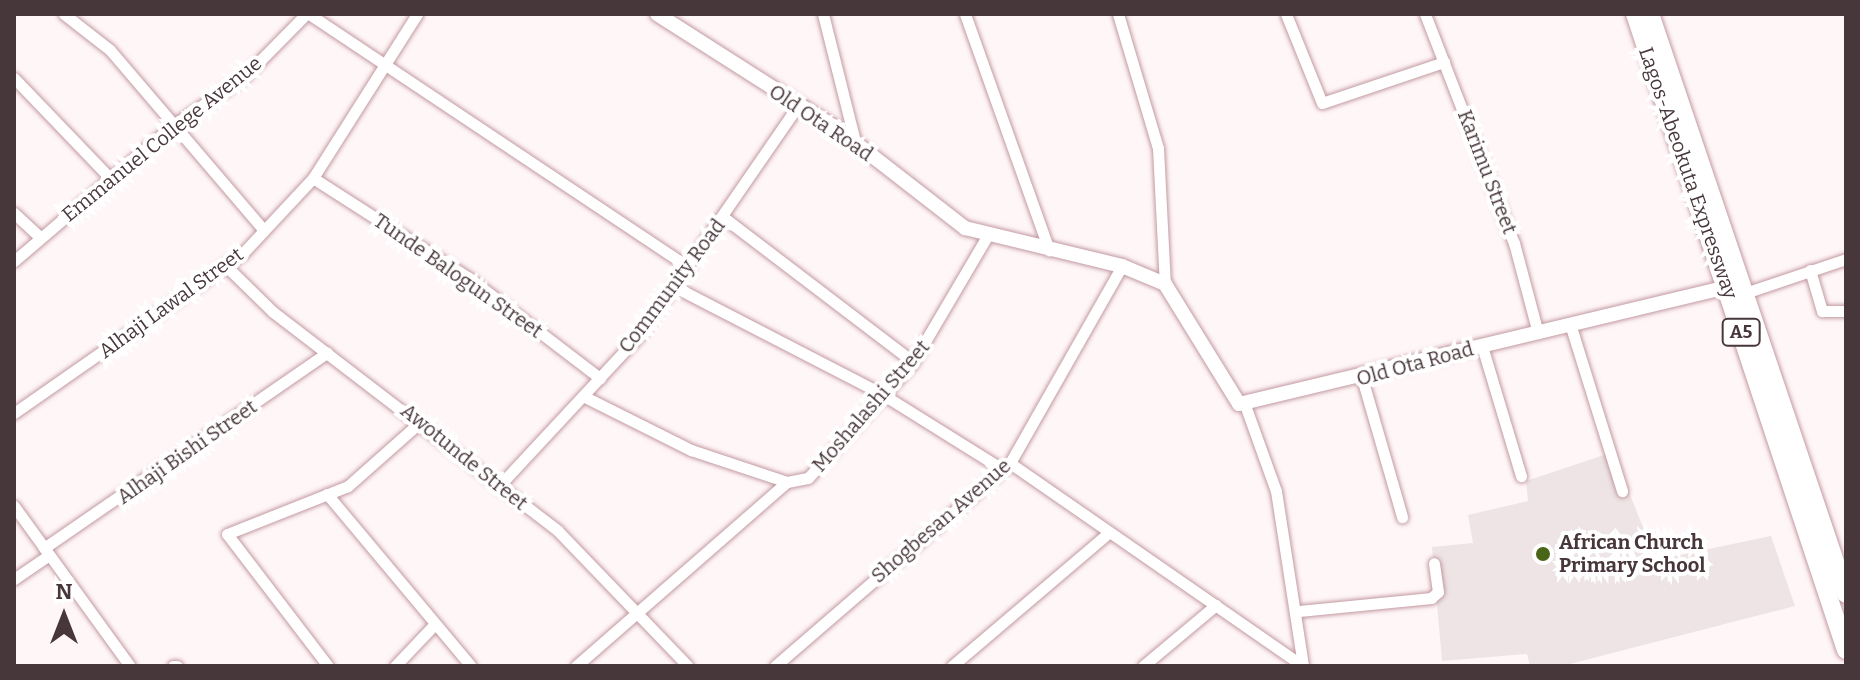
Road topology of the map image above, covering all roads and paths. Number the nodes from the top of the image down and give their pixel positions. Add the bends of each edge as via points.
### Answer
1 (64, 14) edge
2 (307, 14) edge
3 (417, 14) edge
4 (657, 14) edge
5 (823, 14) edge
6 (965, 14) edge
7 (1118, 14) edge
8 (1286, 14) edge
9 (1425, 14) edge
10 (1635, 14) edge
11 (1650, 14) edge
12 (386, 61) junction
13 (1444, 62) junction
14 (14, 78) edge
15 (797, 107) junction
16 (172, 126) junction
17 (856, 145) junction
18 (313, 178) junction
19 (111, 179) junction
20 (14, 213) edge
21 (723, 217) junction
22 (264, 230) junction
23 (40, 237) junction
24 (986, 238) junction
25 (1049, 250) junction
26 (1846, 259) edge
27 (14, 261) edge
28 (225, 265) junction
29 (1122, 266) junction
30 (688, 267) junction
31 (1810, 270) junction
32 (1165, 284) junction
33 (675, 287) junction
34 (1727, 287) junction
35 (1748, 292) junction
36 (1846, 311) edge
37 (1571, 327) junction
38 (1538, 333) junction
39 (1482, 346) junction
40 (327, 353) junction
41 (913, 362) junction
42 (600, 378) junction
43 (1362, 378) junction
44 (882, 394) junction
45 (585, 397) junction
46 (1245, 405) junction
47 (14, 413) edge
48 (419, 423) junction
49 (1006, 466) junction
50 (1521, 476) dead end
51 (787, 482) junction
52 (498, 487) junction
53 (1622, 491) dead end
54 (327, 494) junction
55 (14, 506) edge
56 (1402, 517) dead end
57 (1106, 535) junction
58 (46, 552) junction
59 (1434, 563) dead end
60 (14, 579) edge
61 (1846, 594) edge
62 (1216, 605) junction
63 (1299, 611) junction
64 (641, 613) junction
65 (433, 626) junction
66 (1846, 650) edge
67 (130, 666) edge
68 (328, 666) edge
69 (395, 666) edge
70 (471, 666) edge
71 (576, 666) edge
72 (688, 666) edge
73 (775, 666) edge
74 (952, 666) edge
75 (1143, 666) edge
76 (1303, 666) edge

1 - 16 street via 110,50
2 - 12 street
2 - 16 street, Emmanuel College Avenue via 245,76
3 - 12 street, Alhaji Lawal Street
4 - 15 street, Old Ota Road
5 - 17 street
6 - 25 street
7 - 32 street via 1158,148
8 - 13 street via 1322,103
9 - 13 street, Karimu Street
10 - 34 highway, Lagos-Abeokuta Expressway / A5
11 - 35 highway, Lagos-Abeokuta Expressway / A5
12 - 18 street, Alhaji Lawal Street
12 - 30 street
13 - 38 street, Karimu Street via 1514,243
14 - 19 street
15 - 17 street, Old Ota Road
15 - 21 street, Community Road
16 - 19 street, Emmanuel College Avenue
16 - 22 street
17 - 24 street, Old Ota Road via 941,214
18 - 22 street, Alhaji Lawal Street
18 - 42 street, Tunde Balogun Street via 469,278
19 - 23 street, Emmanuel College Avenue
20 - 23 street
21 - 30 street, Community Road
21 - 41 street
22 - 28 street, Alhaji Lawal Street
23 - 27 street, Emmanuel College Avenue
24 - 25 street, Old Ota Road
24 - 41 street, Moshalashi Street
25 - 29 street, Old Ota Road
26 - 31 street
28 - 40 street, Awotunde Street
28 - 47 street, Alhaji Lawal Street
29 - 32 street, Old Ota Road
29 - 49 street, Shogbesan Avenue
30 - 33 street, Community Road
31 - 35 street
31 - 36 street via 1822,311
32 - 46 street
33 - 42 street, Community Road
33 - 44 street
34 - 37 street, Old Ota Road
34 - 66 highway, Lagos-Abeokuta Expressway / A5
35 - 61 highway, Lagos-Abeokuta Expressway / A5
37 - 38 street, Old Ota Road
37 - 53 street
38 - 39 street, Old Ota Road
39 - 43 street, Old Ota Road
39 - 50 street
40 - 48 street, Awotunde Street
40 - 58 street, Alhaji Bishi Street
41 - 44 street, Moshalashi Street
42 - 45 street, Community Road
43 - 46 street, Old Ota Road
43 - 56 street
44 - 49 street
44 - 51 street, Moshalashi Street via 808,478
45 - 51 street via 691,450
45 - 52 street, Community Road
46 - 63 street via 1276,491
48 - 52 street, Awotunde Street
48 - 54 street via 359,478
49 - 57 street
49 - 73 street, Shogbesan Avenue
51 - 64 street, Moshalashi Street
52 - 64 street, Awotunde Street via 558,531
54 - 65 street
54 - 68 street via 232,529 227,542
55 - 58 street
57 - 62 street
57 - 74 street
58 - 60 street, Alhaji Bishi Street
58 - 67 street
59 - 63 street via 1438,592 1431,598
62 - 75 street
62 - 76 street
63 - 76 street
64 - 71 street, Moshalashi Street
64 - 72 street, Awotunde Street
65 - 69 street
65 - 70 street

